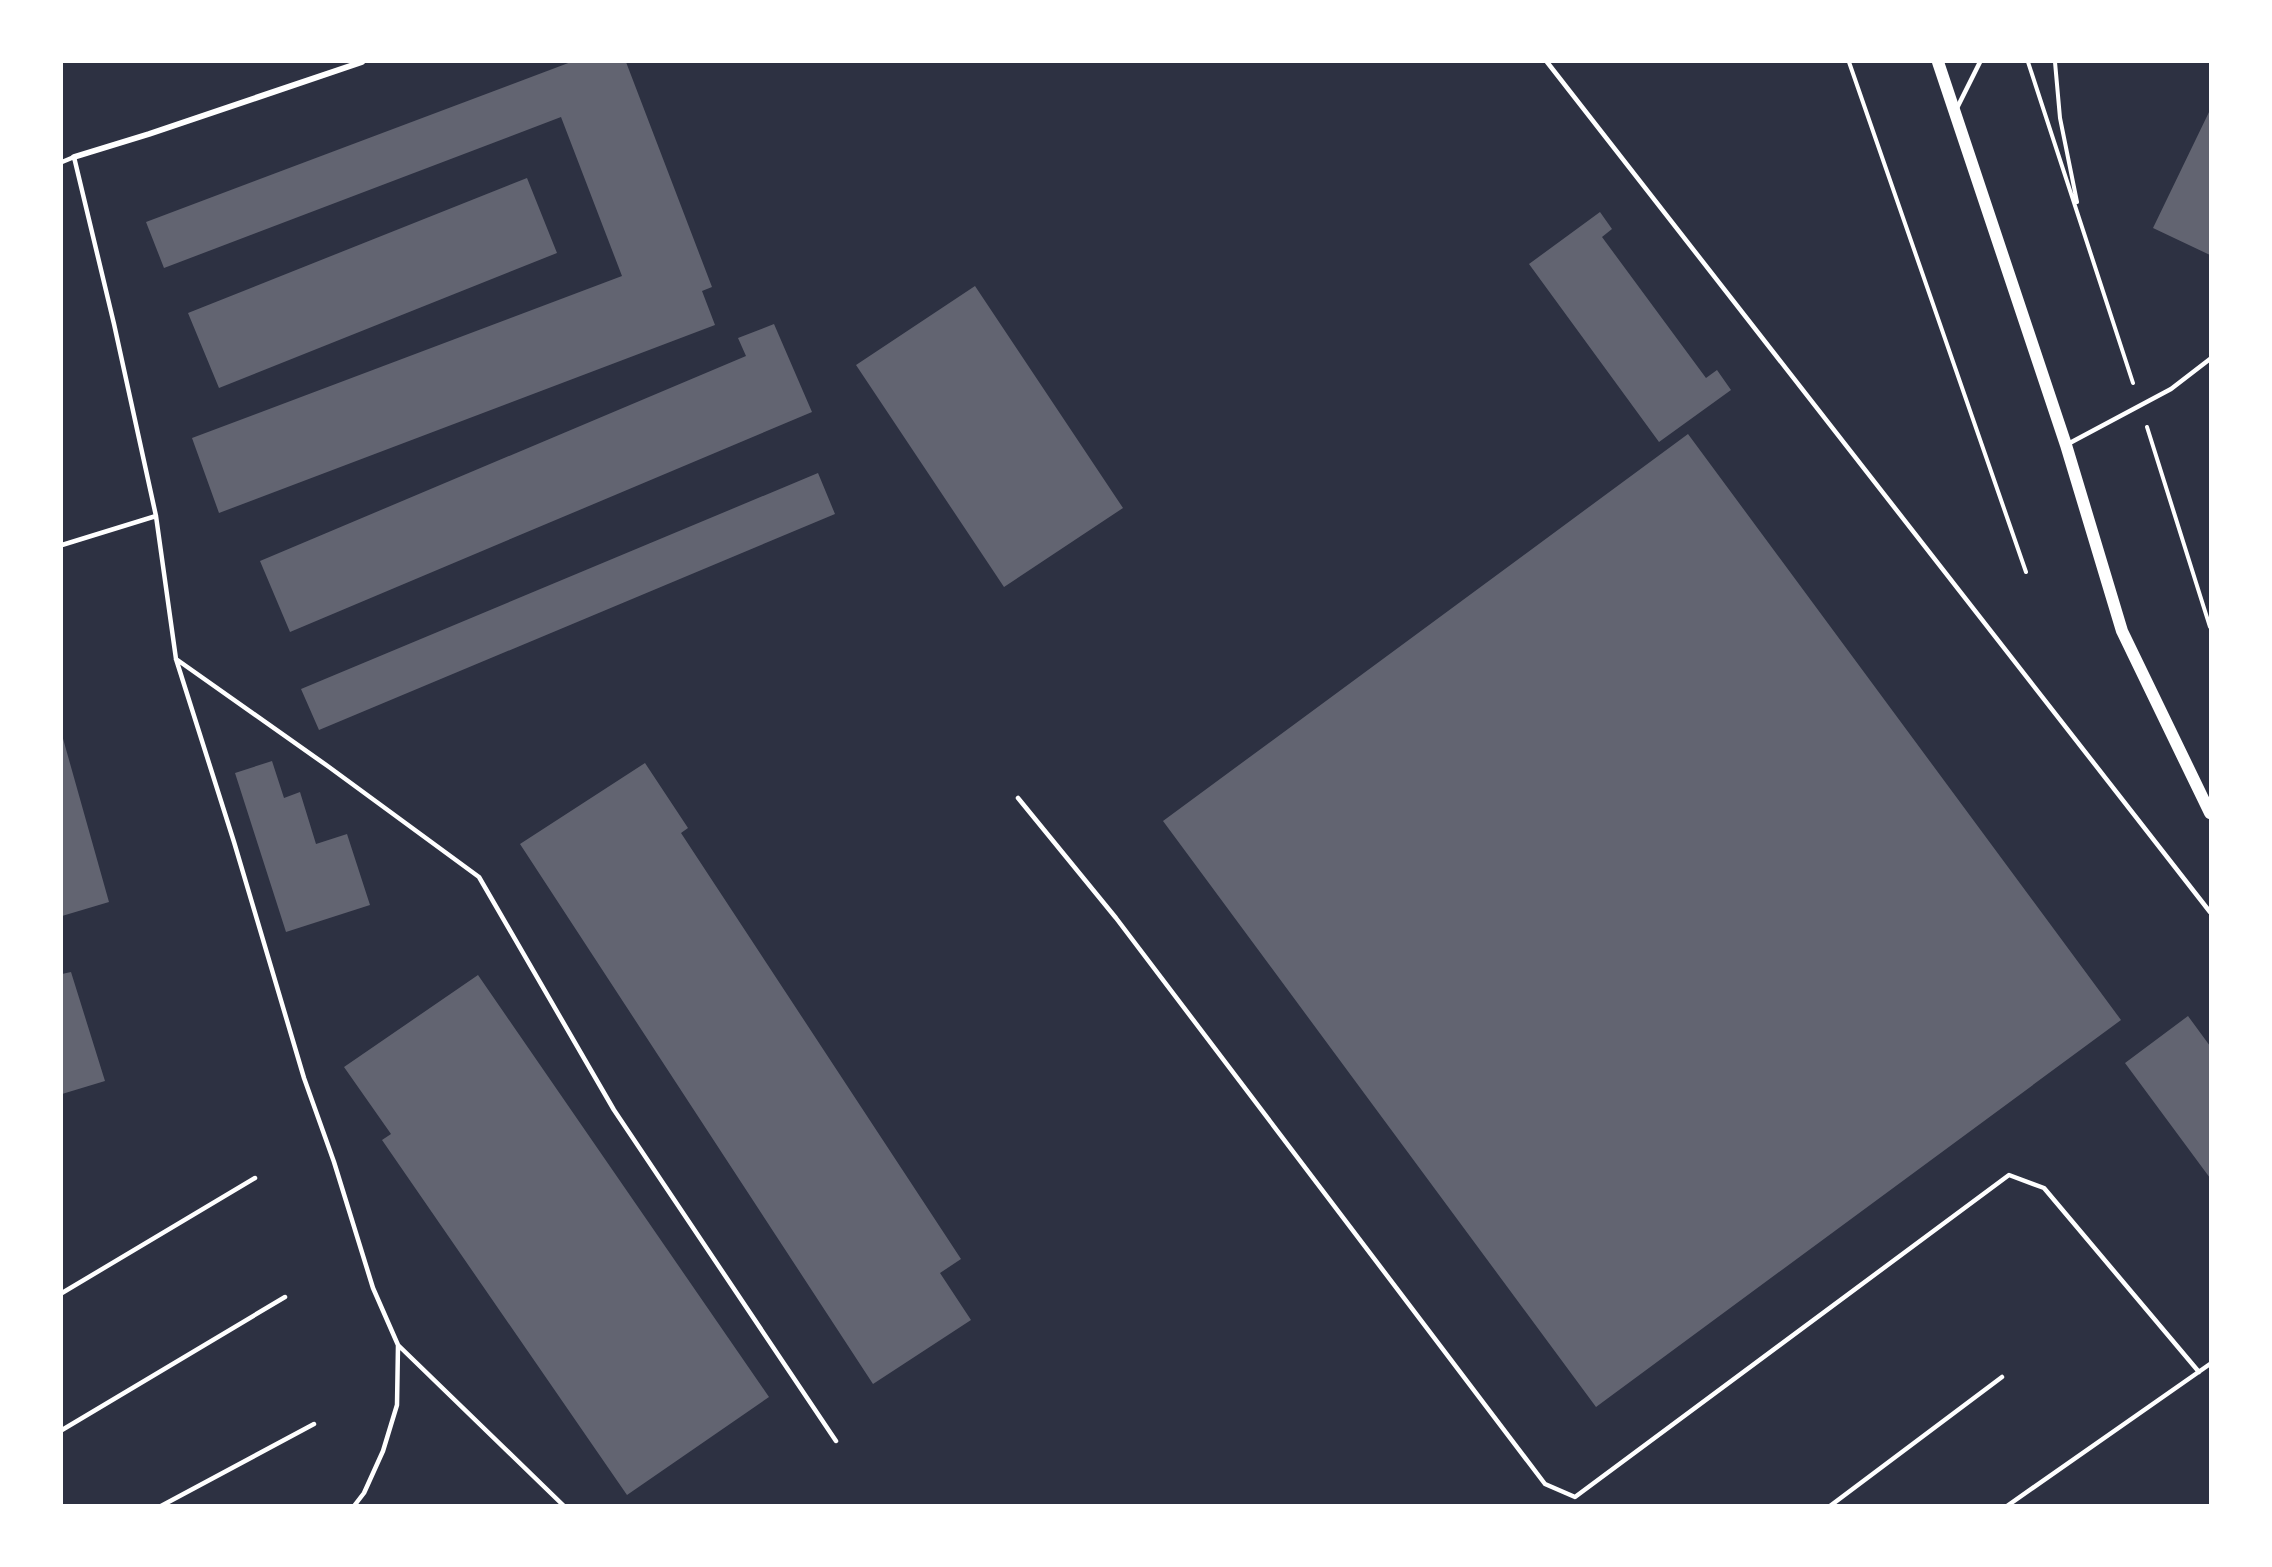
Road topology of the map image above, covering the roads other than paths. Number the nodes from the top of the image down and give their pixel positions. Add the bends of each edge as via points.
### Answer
1 (362, 62) edge
2 (1547, 62) edge
3 (1938, 62) edge
4 (1980, 62) edge
5 (1955, 113) junction
6 (74, 157) junction
7 (62, 162) edge
8 (2211, 359) edge
9 (2066, 445) junction
10 (156, 516) junction
11 (62, 545) edge
12 (176, 659) junction
13 (1018, 798) dead end
14 (2209, 807) edge
15 (2211, 912) edge
16 (255, 1178) dead end
17 (62, 1293) edge
18 (285, 1297) dead end
19 (398, 1345) junction
20 (2211, 1364) edge
21 (2199, 1372) junction
22 (2002, 1377) dead end
23 (314, 1424) dead end
24 (62, 1430) edge
25 (836, 1441) dead end
26 (161, 1506) edge
27 (354, 1506) edge
28 (564, 1506) edge
29 (1830, 1506) edge
30 (2007, 1506) edge

1 - 6 street
2 - 15 lane
3 - 5 main road
4 - 5 lane
5 - 9 main road
6 - 7 lane
6 - 10 lane
8 - 9 lane via 2171,388
9 - 14 main road via 2122,631
10 - 11 lane
10 - 12 lane
12 - 19 lane via 304,1078 372,1288
12 - 25 lane via 479,877 614,1110
13 - 21 lane via 1116,918 1545,1484 1575,1497 2009,1175 2044,1188
16 - 17 lane
18 - 24 lane
19 - 27 lane via 397,1404 383,1451
19 - 28 lane
20 - 21 lane
21 - 30 lane
22 - 29 lane
23 - 26 lane

